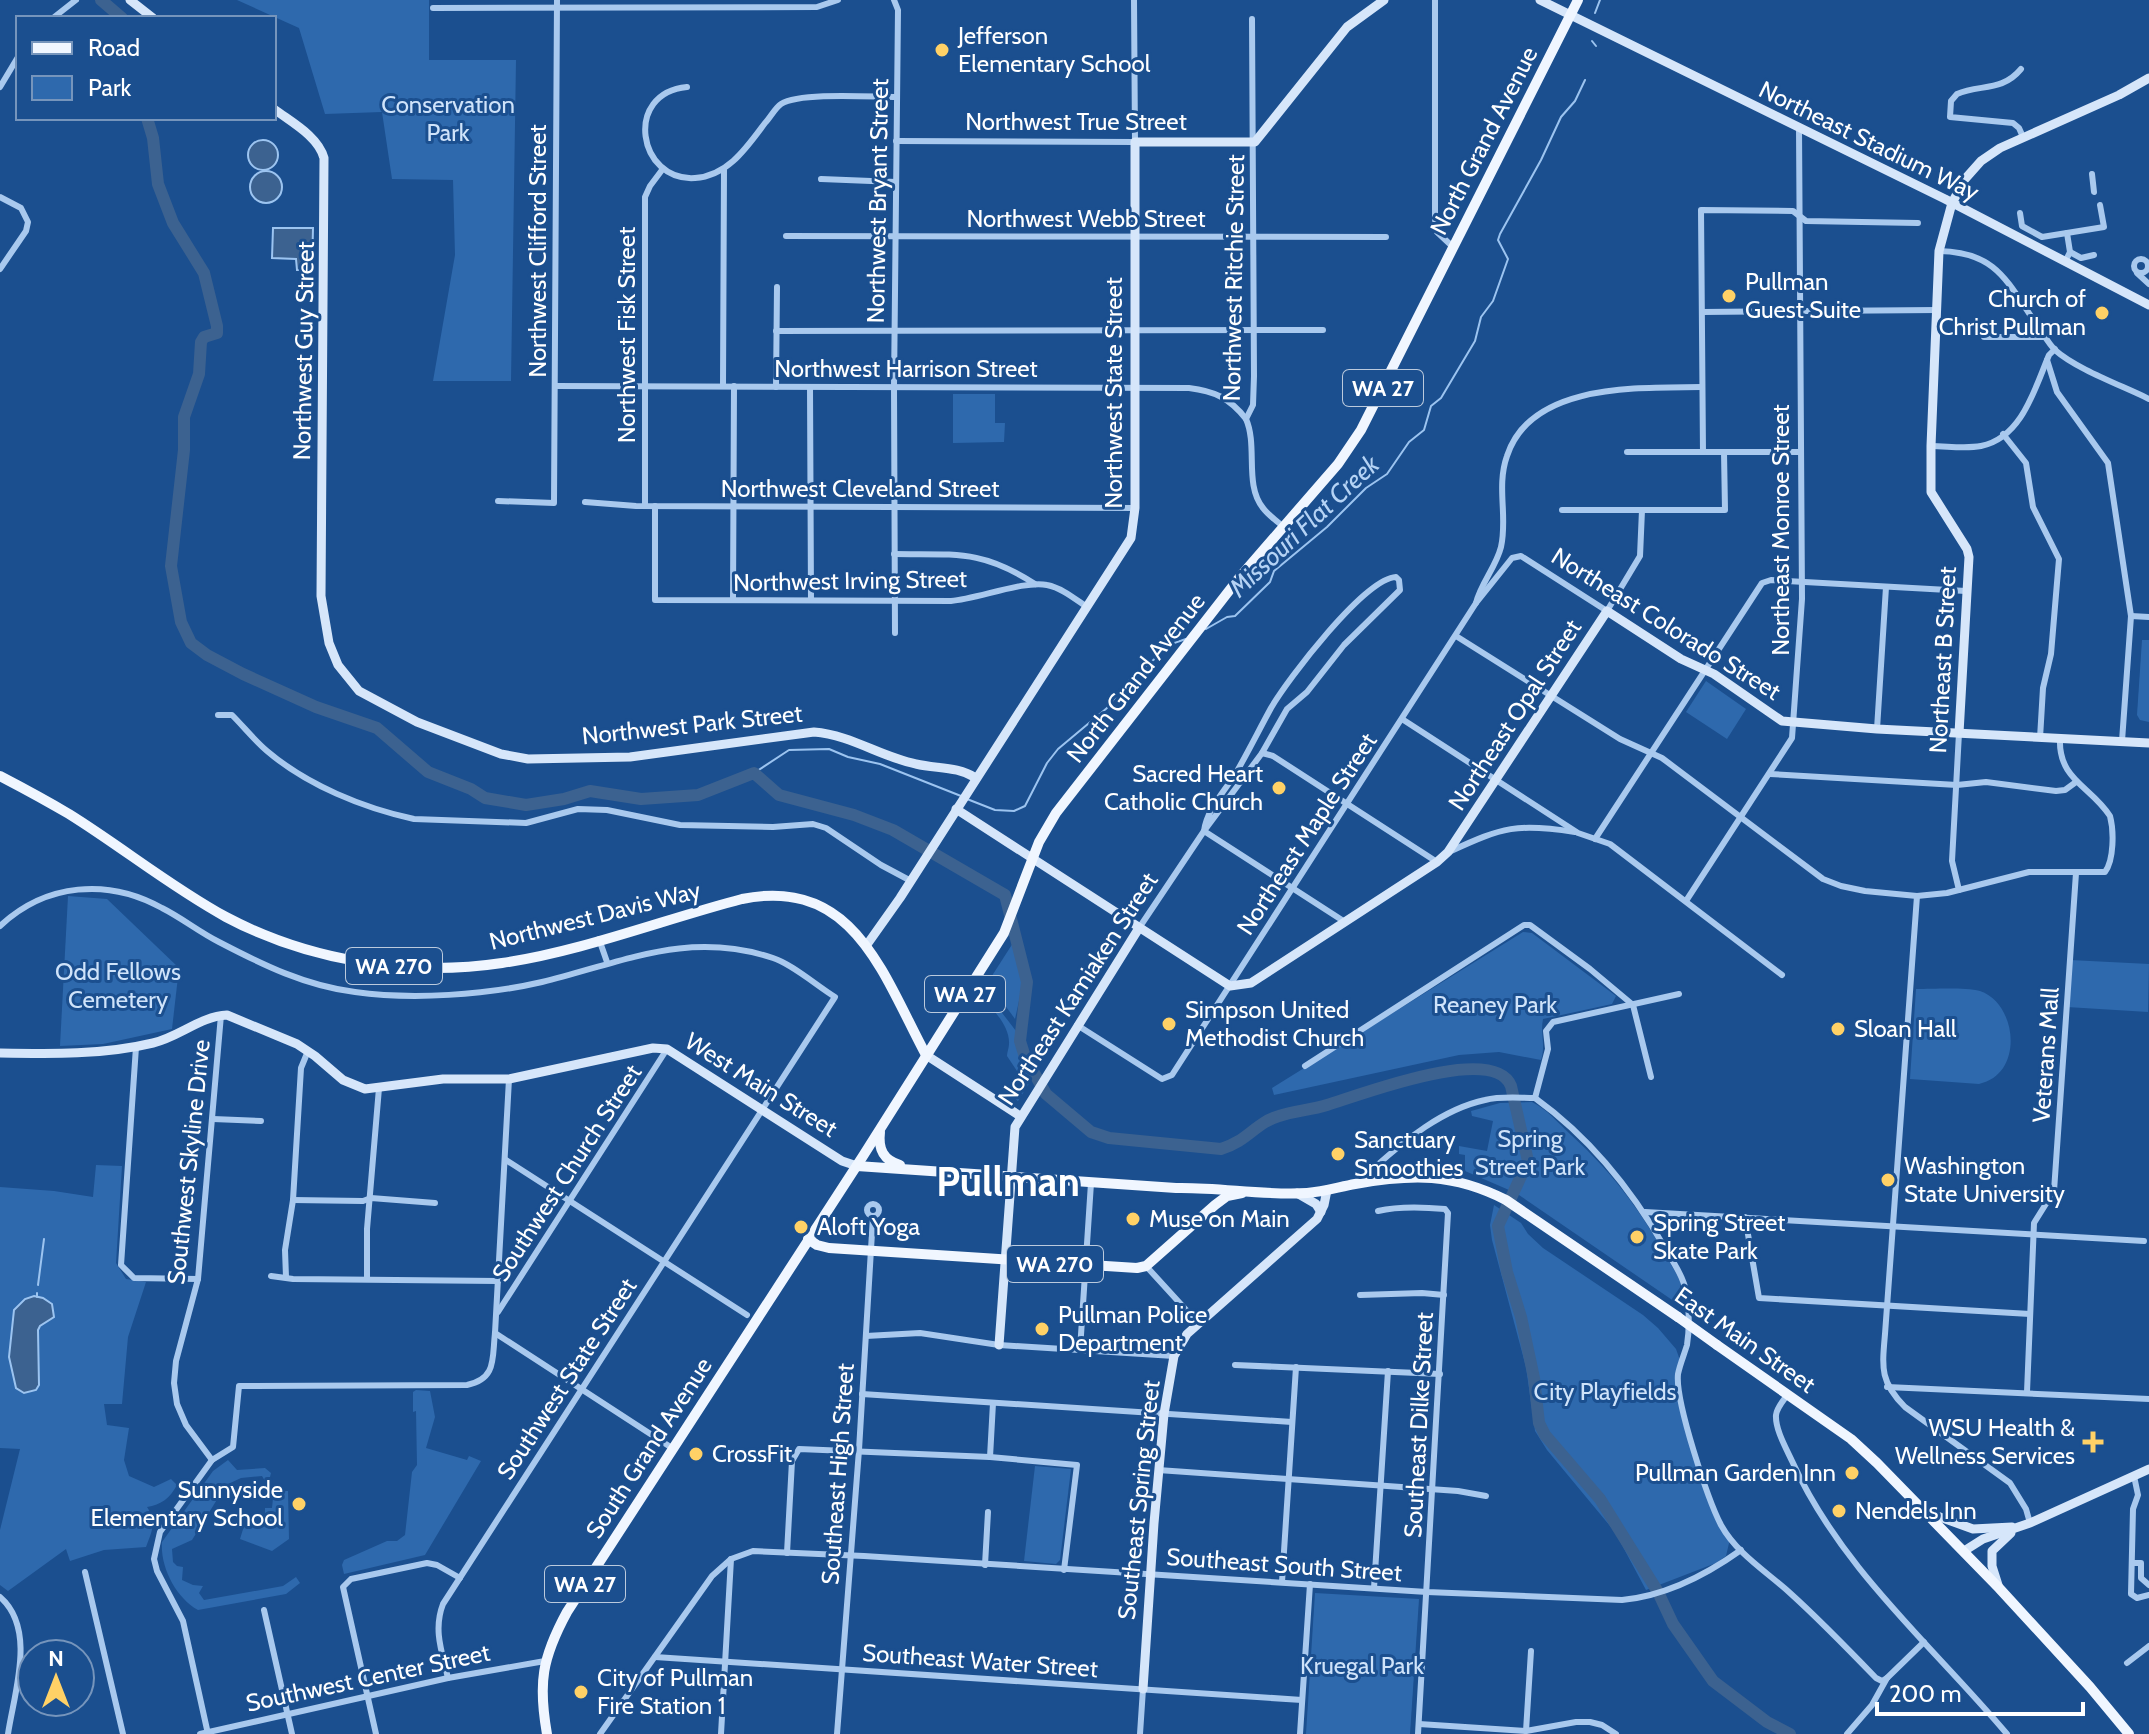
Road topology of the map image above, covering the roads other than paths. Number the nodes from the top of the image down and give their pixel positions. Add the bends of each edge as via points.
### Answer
1 (76, 0) edge
2 (130, 0) edge
3 (838, 0) edge
4 (894, 0) edge
5 (1134, 0) edge
6 (1384, 0) edge
7 (1435, 0) edge
8 (1540, 0) edge
9 (1578, 0) edge
10 (474, 4) edge
11 (557, 4) edge
12 (655, 4) edge
13 (750, 4) edge
14 (433, 8) dead end
15 (1570, 14) junction
16 (56, 16) edge
17 (150, 16) edge
18 (1252, 19) dead end
19 (16, 60) edge
20 (2021, 69) dead end
21 (2149, 78) edge
22 (0, 87) edge
23 (687, 87) dead end
24 (897, 97) junction
25 (276, 111) edge
26 (1799, 128) junction
27 (2023, 137) junction
28 (896, 141) junction
29 (1135, 142) junction
30 (1255, 142) junction
31 (662, 170) junction
32 (724, 170) junction
33 (2092, 174) dead end
34 (821, 179) dead end
35 (896, 182) junction
36 (2094, 192) dead end
37 (0, 197) edge
38 (1952, 203) junction
39 (2100, 205) dead end
40 (2020, 213) dead end
41 (1799, 215) junction
42 (1918, 223) dead end
43 (2067, 233) junction
44 (786, 236) dead end
45 (896, 236) junction
46 (1134, 237) junction
47 (1254, 237) junction
48 (1386, 237) dead end
49 (1453, 247) junction
50 (1939, 251) junction
51 (2094, 255) dead end
52 (2067, 257) junction
53 (0, 269) edge
54 (2136, 271) dead end
55 (2149, 284) edge
56 (777, 287) dead end
57 (2149, 305) edge
58 (1800, 310) junction
59 (1938, 310) junction
60 (1702, 312) junction
61 (895, 330) junction
62 (1323, 330) dead end
63 (776, 331) junction
64 (1254, 331) junction
65 (1135, 332) junction
66 (1984, 337) dead end
67 (2046, 337) junction
68 (2055, 349) junction
69 (2047, 360) junction
70 (645, 385) junction
71 (723, 385) junction
72 (555, 386) junction
73 (734, 386) junction
74 (894, 386) junction
75 (776, 387) junction
76 (810, 387) junction
77 (1701, 387) junction
78 (1134, 388) junction
79 (2149, 399) edge
80 (1246, 419) junction
81 (2003, 434) junction
82 (1931, 446) junction
83 (1627, 452) dead end
84 (1703, 452) junction
85 (1724, 452) junction
86 (1800, 452) junction
87 (498, 501) dead end
88 (585, 502) dead end
89 (645, 505) junction
90 (811, 505) junction
91 (655, 506) junction
92 (733, 506) junction
93 (894, 507) junction
94 (1135, 508) junction
95 (1562, 510) dead end
96 (1642, 510) junction
97 (1282, 526) junction
98 (894, 554) junction
99 (1512, 558) joint
100 (1802, 582) junction
101 (1035, 584) junction
102 (1886, 587) junction
103 (1966, 591) junction
104 (733, 600) junction
105 (811, 600) junction
106 (894, 600) junction
107 (1476, 603) junction
108 (1087, 607) junction
109 (1607, 611) junction
110 (322, 616) joint
111 (2131, 616) junction
112 (2149, 617) edge
113 (895, 633) dead end
114 (1456, 636) junction
115 (1706, 671) junction
116 (1550, 696) junction
117 (218, 715) dead end
118 (1402, 719) junction
119 (1793, 723) junction
120 (1877, 729) junction
121 (1959, 733) junction
122 (2040, 738) junction
123 (2060, 738) junction
124 (2122, 741) junction
125 (2149, 743) edge
126 (1650, 752) junction
127 (1262, 753) junction
128 (1770, 774) junction
129 (0, 776) edge
130 (976, 778) junction
131 (1497, 780) junction
132 (2076, 782) junction
133 (1957, 785) junction
134 (1348, 803) junction
135 (958, 806) junction
136 (1543, 810) junction
137 (1742, 818) junction
138 (1539, 827) junction
139 (1204, 831) junction
140 (1578, 833) junction
141 (1595, 839) junction
142 (1448, 852) junction
143 (1032, 858) junction
144 (1437, 862) junction
145 (2076, 873) junction
146 (911, 881) junction
147 (1293, 888) junction
148 (1959, 890) junction
149 (1917, 896) junction
150 (1686, 901) junction
151 (1345, 922) junction
152 (0, 926) edge
153 (1139, 928) junction
154 (599, 939) junction
155 (866, 946) junction
156 (607, 962) junction
157 (1782, 975) dead end
158 (1230, 986) junction
159 (1679, 994) dead end
160 (1633, 1005) junction
161 (221, 1015) junction
162 (1077, 1025) junction
163 (136, 1047) junction
164 (667, 1049) junction
165 (308, 1051) junction
166 (0, 1053) edge
167 (926, 1055) junction
168 (1305, 1066) dead end
169 (1651, 1077) dead end
170 (509, 1079) junction
171 (379, 1088) junction
172 (1535, 1098) junction
173 (762, 1110) junction
174 (1020, 1116) junction
175 (213, 1119) junction
176 (885, 1119) junction
177 (261, 1121) dead end
178 (506, 1160) junction
179 (857, 1166) junction
180 (923, 1170) junction
181 (1010, 1177) junction
182 (1373, 1181) junction
183 (1091, 1183) junction
184 (1194, 1188) junction
185 (1327, 1190) junction
186 (1251, 1191) junction
187 (1297, 1193) junction
188 (371, 1198) junction
189 (293, 1200) junction
190 (570, 1201) junction
191 (435, 1203) dead end
192 (1215, 1205) junction
193 (1378, 1211) dead end
194 (1321, 1212) junction
195 (1645, 1212) junction
196 (873, 1216) dead end
197 (1745, 1217) junction
198 (1892, 1226) junction
199 (2034, 1234) junction
200 (808, 1239) junction
201 (2144, 1241) dead end
202 (871, 1250) junction
203 (1005, 1260) junction
204 (665, 1262) junction
205 (1086, 1266) junction
206 (1146, 1266) junction
207 (271, 1276) dead end
208 (286, 1277) junction
209 (198, 1279) junction
210 (367, 1279) junction
211 (498, 1281) junction
212 (1360, 1295) dead end
213 (1444, 1295) junction
214 (1887, 1306) junction
215 (2030, 1314) junction
216 (496, 1315) junction
217 (747, 1315) dead end
218 (1198, 1323) junction
219 (495, 1333) junction
220 (866, 1336) junction
221 (999, 1345) junction
222 (1080, 1350) junction
223 (1174, 1356) junction
224 (1235, 1365) dead end
225 (1296, 1367) junction
226 (1388, 1371) junction
227 (1440, 1374) junction
228 (1887, 1387) junction
229 (582, 1388) junction
230 (2027, 1392) junction
231 (862, 1394) junction
232 (1788, 1394) junction
233 (2149, 1399) edge
234 (993, 1403) junction
235 (1164, 1414) junction
236 (1292, 1422) junction
237 (672, 1448) junction
238 (859, 1450) junction
239 (990, 1457) junction
240 (212, 1460) junction
241 (2149, 1469) edge
242 (1158, 1470) junction
243 (2134, 1476) junction
244 (1287, 1480) junction
245 (1380, 1486) junction
246 (1434, 1489) junction
247 (1486, 1496) dead end
248 (988, 1512) dead end
249 (1924, 1512) junction
250 (2030, 1523) junction
251 (2019, 1527) junction
252 (1741, 1550) junction
253 (1964, 1551) junction
254 (787, 1553) junction
255 (850, 1557) junction
256 (731, 1559) junction
257 (2133, 1563) junction
258 (985, 1565) junction
259 (1064, 1570) junction
260 (85, 1572) dead end
261 (1150, 1575) junction
262 (460, 1578) junction
263 (1282, 1582) junction
264 (1310, 1584) junction
265 (2149, 1585) edge
266 (1374, 1588) junction
267 (1999, 1588) junction
268 (1427, 1592) junction
269 (2149, 1595) edge
270 (0, 1597) edge
271 (264, 1610) dead end
272 (1924, 1642) junction
273 (2149, 1646) edge
274 (1531, 1651) dead end
275 (655, 1657) junction
276 (545, 1661) junction
277 (2127, 1663) dead end
278 (726, 1664) junction
279 (842, 1670) junction
280 (448, 1678) junction
281 (1887, 1678) junction
282 (1143, 1689) junction
283 (367, 1697) junction
284 (1302, 1700) junction
285 (288, 1714) junction
286 (1419, 1724) junction
287 (1526, 1731) junction
288 (1536, 1732) edge
289 (205, 1733) edge
290 (8, 1734) edge
291 (123, 1734) edge
292 (292, 1734) edge
293 (376, 1734) edge
294 (547, 1734) edge
295 (600, 1734) edge
296 (721, 1734) edge
297 (837, 1734) edge
298 (1140, 1734) edge
299 (1300, 1734) edge
300 (1418, 1734) edge
301 (1616, 1734) edge
302 (1847, 1734) edge
303 (2007, 1734) edge
304 (2129, 1734) edge

1 - 16 street
2 - 17 street
3 - 13 street via 817,7
4 - 24 street, Northwest Bryant Street
5 - 29 street, Northwest State Street
6 - 30 street via 1347,27
7 - 49 street via 1435,219 1437,232
8 - 15 street, Northeast Stadium Way
9 - 15 main road, North Grand Avenue / WA 27
10 - 11 street
10 - 14 street
11 - 12 street
11 - 72 street, Northwest Clifford Street
12 - 13 street
15 - 26 street, Northeast Stadium Way
15 - 49 main road, North Grand Avenue / WA 27
18 - 30 street, Northwest Ritchie Street
19 - 22 street
20 - 27 street via 2011,80 1957,94 1950,117 2013,123
21 - 27 street, Northeast B Street
23 - 31 street via 672,88 655,99 646,114 651,152
24 - 28 street, Northwest Bryant Street
24 - 32 street via 799,99 780,105
25 - 110 street, Northwest Guy Street via 317,143 326,170
26 - 38 street, Northeast Stadium Way
26 - 41 street, Northeast Monroe Street
27 - 38 street, Northeast B Street via 1981,161
28 - 29 street, Northwest True Street
28 - 35 street, Northwest Bryant Street
29 - 30 street, Northwest True Street
29 - 46 street, Northwest State Street
30 - 47 street, Northwest Ritchie Street
31 - 32 street via 694,178
31 - 70 street, Northwest Fisk Street via 645,197
32 - 71 street
33 - 36 street
34 - 35 street
35 - 45 street, Northwest Bryant Street
37 - 53 street via 21,208 28,222
38 - 50 street, Northeast B Street
38 - 52 street, Northeast Stadium Way
39 - 43 street via 2104,227
40 - 43 street via 2022,226 2040,237
41 - 42 street via 1806,221
41 - 58 street, Northeast Monroe Street
41 - 60 street via 1701,210
43 - 52 street
44 - 45 street, Northwest Webb Street
45 - 46 street, Northwest Webb Street
45 - 61 street, Northwest Bryant Street
46 - 47 street, Northwest Webb Street
46 - 65 street, Northwest State Street
47 - 48 street, Northwest Webb Street
47 - 64 street, Northwest Ritchie Street
49 - 97 main road, North Grand Avenue / WA 27 via 1361,430
50 - 59 street, Northeast B Street
50 - 67 street via 1970,253 1989,263
51 - 52 street
52 - 57 street, Northeast Stadium Way
54 - 55 street
56 - 63 street
58 - 59 street
58 - 60 street
58 - 86 street, Northeast Monroe Street
59 - 82 street, Northeast B Street
60 - 77 street
61 - 63 street
61 - 65 street
61 - 74 street, Northwest Bryant Street
62 - 64 street
63 - 75 street
64 - 65 street
64 - 80 street, Northwest Ritchie Street via 1253,405
65 - 78 street, Northwest State Street
66 - 67 street
67 - 68 street
68 - 69 street
68 - 79 street
69 - 81 street via 2026,411
69 - 111 street via 2057,392 2108,463
70 - 71 street, Northwest Harrison Street
70 - 72 street, Northwest Harrison Street
70 - 89 street, Northwest Fisk Street
71 - 73 street, Northwest Harrison Street
72 - 87 street, Northwest Clifford Street via 554,503
73 - 75 street, Northwest Harrison Street
73 - 92 street
74 - 76 street, Northwest Harrison Street
74 - 78 street, Northwest Harrison Street
74 - 93 street, Northwest Bryant Street
75 - 76 street, Northwest Harrison Street
76 - 90 street
77 - 84 street
77 - 107 street, Northeast Maple Street via 1598,391 1554,406 1532,422 1507,454 1500,492 1501,548
78 - 80 street, Northwest Harrison Street via 1211,391 1228,399
78 - 94 street, Northwest State Street
80 - 97 street, Northwest Ritchie Street via 1255,495
81 - 82 street via 1983,446
81 - 122 street via 2026,463 2033,507 2059,559
82 - 103 street, Northeast B Street via 1931,492 1969,557
83 - 84 street
84 - 85 street
85 - 86 street
85 - 96 street via 1725,510
86 - 100 street, Northeast Monroe Street
88 - 89 street, Northwest Cleveland Street
89 - 91 street, Northwest Cleveland Street
90 - 92 street, Northwest Cleveland Street
90 - 93 street, Northwest Cleveland Street
90 - 105 street
91 - 92 street, Northwest Cleveland Street
91 - 104 street, Northwest Irving Street via 655,600
92 - 104 street
93 - 94 street, Northwest Cleveland Street
93 - 98 street, Northwest Bryant Street
94 - 108 street, Northwest State Street via 1127,545
95 - 96 street
96 - 109 street, Northeast Opal Street via 1640,556
97 - 143 main road, North Grand Avenue / WA 27 via 1056,813
98 - 101 street via 989,559
98 - 106 street, Northwest Bryant Street
99 - 107 street, Northeast Maple Street
99 - 109 street, Northeast Colorado Street via 1521,556
100 - 102 street
100 - 115 street via 1762,583
100 - 119 street, Northeast Monroe Street
101 - 106 street, Northwest Irving Street via 971,599
101 - 108 street via 1061,590
102 - 103 street
102 - 120 street
103 - 121 street, Northeast B Street
104 - 105 street, Northwest Irving Street
105 - 106 street, Northwest Irving Street
106 - 113 street, Northwest Bryant Street
107 - 114 street, Northeast Maple Street
108 - 130 street, Northwest State Street
109 - 115 street, Northeast Colorado Street
109 - 116 street, Northeast Opal Street
110 - 130 street, Northwest Park Street via 338,665 359,691 417,722 501,754 528,759 630,757 814,732 915,764 957,768
111 - 112 street
111 - 124 street
114 - 116 street
114 - 118 street, Northeast Maple Street
115 - 119 street, Northeast Colorado Street
115 - 126 street
116 - 126 street
116 - 131 street, Northeast Opal Street
117 - 146 street via 232,715 271,754 316,782 396,815 526,823 578,809 680,825 813,824
118 - 131 street
118 - 134 street, Northeast Maple Street
119 - 120 street, Northeast Colorado Street
119 - 128 street, Northeast Monroe Street via 1792,738
120 - 121 street, Northeast Colorado Street
121 - 122 street, Northeast Colorado Street
121 - 133 street, Northeast B Street
122 - 123 street, Northeast Colorado Street
123 - 124 street, Northeast Colorado Street
123 - 132 street via 2059,754
124 - 125 street, Northeast Colorado Street
126 - 137 street
126 - 141 street
127 - 134 street
127 - 139 street, Northeast Kamiaken Street
127 - 139 street, Northeast Kamiaken Street via 1287,709 1400,590 1396,577 1380,581 1342,616 1273,706 1206,819
128 - 133 street
128 - 137 street, Northeast Monroe Street
129 - 154 main road, Northwest Davis Way / WA 270 via 226,916 305,949 376,964 443,968 502,963
130 - 135 street, Northwest State Street
131 - 136 street
131 - 142 street, Northeast Opal Street
132 - 133 street via 2056,791 1986,782
132 - 145 street via 2110,816 2110,863 2105,872
133 - 148 street, Northeast B Street via 1952,861
134 - 144 street
134 - 147 street, Northeast Maple Street
135 - 143 street
135 - 146 street, Northwest State Street
136 - 138 street
136 - 140 street
137 - 149 street via 1831,883
137 - 150 street, Northeast Monroe Street
138 - 140 street
138 - 142 street via 1492,832
139 - 147 street
139 - 153 street, Northeast Kamiaken Street
140 - 141 street
141 - 150 street via 1610,844
142 - 144 street, Northeast Opal Street
143 - 153 street
143 - 167 main road, North Grand Avenue / WA 27 via 1004,933
144 - 151 street, Northeast Opal Street
145 - 148 street via 2029,872
145 - 199 street, Veterans Mall via 2054,1191 2034,1223
146 - 155 street, Northwest State Street
147 - 151 street
147 - 158 street, Northeast Maple Street
148 - 149 street
149 - 198 street
150 - 157 street
151 - 158 street, Northeast Opal Street via 1251,983
152 - 156 street via 19,910 60,891 111,889 151,902 296,979 368,993 493,990
153 - 158 street
153 - 162 street, Northeast Kamiaken Street
154 - 155 main road, Northwest Davis Way / WA 270 via 742,899 781,895 825,907
154 - 156 street
155 - 167 main road, Northwest Davis Way / WA 270
156 - 173 street via 666,948 718,947 776,959 835,997
158 - 162 street, Northeast Maple Street via 1172,1075 1162,1079
159 - 160 street
160 - 168 street via 1530,925
160 - 169 street
160 - 172 street via 1553,1022 1546,1031 1548,1049
161 - 163 street
161 - 165 street, West Main Street via 235,1016
161 - 175 street, Southwest Skyline Drive
162 - 174 street, Northeast Kamiaken Street
163 - 166 street
163 - 209 street via 121,1265 134,1278
164 - 170 street, West Main Street
164 - 173 street, West Main Street
164 - 190 street, Southwest Church Street
165 - 171 street, West Main Street via 343,1080 365,1089
165 - 189 street via 301,1068
167 - 174 street
167 - 176 main road, WA 27
170 - 171 street, West Main Street via 443,1079
170 - 178 street
171 - 188 street
172 - 182 street via 1478,1102 1428,1126 1374,1168
172 - 195 street via 1589,1145
173 - 179 street, West Main Street
173 - 204 street, Southwest State Street
174 - 181 street, Northeast Kamiaken Street
175 - 177 street
175 - 209 street, Southwest Skyline Drive
176 - 179 main road, WA 27
176 - 180 main road via 879,1140 885,1158
178 - 190 street
178 - 211 street
179 - 180 main road, East Main Street
179 - 200 main road, WA 27
180 - 181 main road, East Main Street
181 - 183 main road, East Main Street
181 - 203 street, Northeast Kamiaken Street
182 - 185 main road, East Main Street
182 - 232 main road, East Main Street, bridge via 1433,1177 1492,1193
183 - 184 main road, East Main Street
183 - 205 street
184 - 186 main road, East Main Street
184 - 192 main road via 1214,1196
185 - 187 main road, East Main Street
185 - 194 street, Southeast Spring Street
186 - 187 main road, East Main Street
186 - 192 main road via 1227,1196
187 - 194 street
188 - 189 street
188 - 191 street
188 - 210 street
189 - 208 street
190 - 204 street
190 - 216 street, Southwest Church Street
192 - 206 main road
193 - 213 street, Southeast Dilke Street via 1445,1209
194 - 218 street, Southeast Spring Street
195 - 197 street
195 - 252 street via 1684,1282 1687,1343 1678,1377 1686,1424 1720,1523
196 - 202 street, Southeast High Street
197 - 198 street
197 - 214 street via 1759,1298
198 - 199 street
198 - 214 street
199 - 201 street
199 - 215 street
200 - 202 main road, WA 270 via 829,1248
200 - 237 main road, South Grand Avenue / WA 27
202 - 203 main road, WA 270
202 - 220 street, Southeast High Street
203 - 205 main road, WA 270
203 - 221 street, Northeast Kamiaken Street
204 - 217 street
204 - 229 street, Southwest State Street
205 - 206 main road, WA 270
205 - 222 street
206 - 218 street
207 - 208 street
208 - 210 street
209 - 240 street, Southwest Skyline Drive via 174,1383 186,1425
210 - 211 street
211 - 216 street
212 - 213 street
213 - 227 street, Southeast Dilke Street
214 - 215 street
214 - 228 street
215 - 230 street
216 - 219 street
218 - 223 street, Southeast Spring Street
219 - 229 street
219 - 240 street via 492,1365 479,1383 239,1386 235,1442
220 - 221 street via 920,1333
220 - 231 street, Southeast High Street
221 - 222 street
222 - 223 street
223 - 235 street, Southeast Spring Street
224 - 225 street
225 - 226 street
225 - 236 street
226 - 227 street
226 - 245 street
227 - 246 street, Southeast Dilke Street
228 - 230 street
228 - 250 street via 1905,1407 2010,1483
229 - 237 street
229 - 262 street, Southwest State Street
230 - 233 street
231 - 234 street
231 - 238 street, Southeast High Street
232 - 249 main road, East Main Street via 1851,1439
232 - 272 street via 1778,1408 1777,1422 1819,1514 1863,1576
234 - 235 street
234 - 239 street
235 - 236 street
235 - 242 street, Southeast Spring Street
236 - 244 street
237 - 276 main road, South Grand Avenue / WA 27 via 567,1612
238 - 239 street
238 - 254 street via 804,1448 793,1456
238 - 255 street, Southeast High Street
239 - 259 street via 1077,1465
240 - 289 street via 160,1532 154,1559 183,1621
241 - 243 street
242 - 244 street
242 - 261 street, Southeast Spring Street
243 - 250 street
243 - 257 street via 2138,1495
244 - 245 street
244 - 263 street
245 - 246 street
245 - 266 street
246 - 247 street
246 - 268 street, Southeast Dilke Street
248 - 258 street
249 - 251 street via 1973,1529
249 - 253 main road, East Main Street
250 - 251 street
251 - 253 street
251 - 267 street via 1992,1551
252 - 268 street, Southeast South Street via 1675,1586 1622,1600
252 - 281 street via 1876,1678
253 - 267 main road, East Main Street
254 - 255 street, Southeast South Street
254 - 256 street, Southeast South Street via 753,1551
255 - 258 street, Southeast South Street
255 - 279 street, Southeast High Street
256 - 275 street, Southeast South Street
256 - 278 street
257 - 265 street via 2141,1563 2141,1578
257 - 269 street via 2131,1594
258 - 259 street, Southeast South Street
259 - 261 street, Southeast South Street
260 - 291 street
261 - 263 street, Southeast South Street
261 - 282 street, Southeast Spring Street
262 - 280 street, Southwest State Street via 437,1619
262 - 283 street via 427,1563 351,1579 343,1587
263 - 264 street, Southeast South Street
264 - 266 street, Southeast South Street
264 - 284 street
266 - 268 street, Southeast South Street
267 - 304 main road, East Main Street
268 - 286 street, Southeast Dilke Street
270 - 290 street via 18,1629
271 - 285 street
272 - 281 street
272 - 303 street
273 - 277 street
274 - 287 street
275 - 278 street, Southeast Water Street
275 - 295 street, Southeast South Street
276 - 280 street, Southwest Center Street
276 - 294 main road, South Grand Avenue / WA 27
278 - 279 street, Southeast Water Street
278 - 296 street
279 - 282 street, Southeast Water Street
279 - 297 street, Southeast High Street
280 - 283 street, Southwest Center Street
281 - 302 street
282 - 284 street, Southeast Water Street
282 - 298 street, Southeast Spring Street
283 - 285 street, Southwest Center Street
283 - 293 street
284 - 299 street
285 - 289 street, Southwest Center Street
285 - 292 street
286 - 287 street
286 - 300 street, Southeast Dilke Street
287 - 288 street
288 - 301 street via 1590,1722

